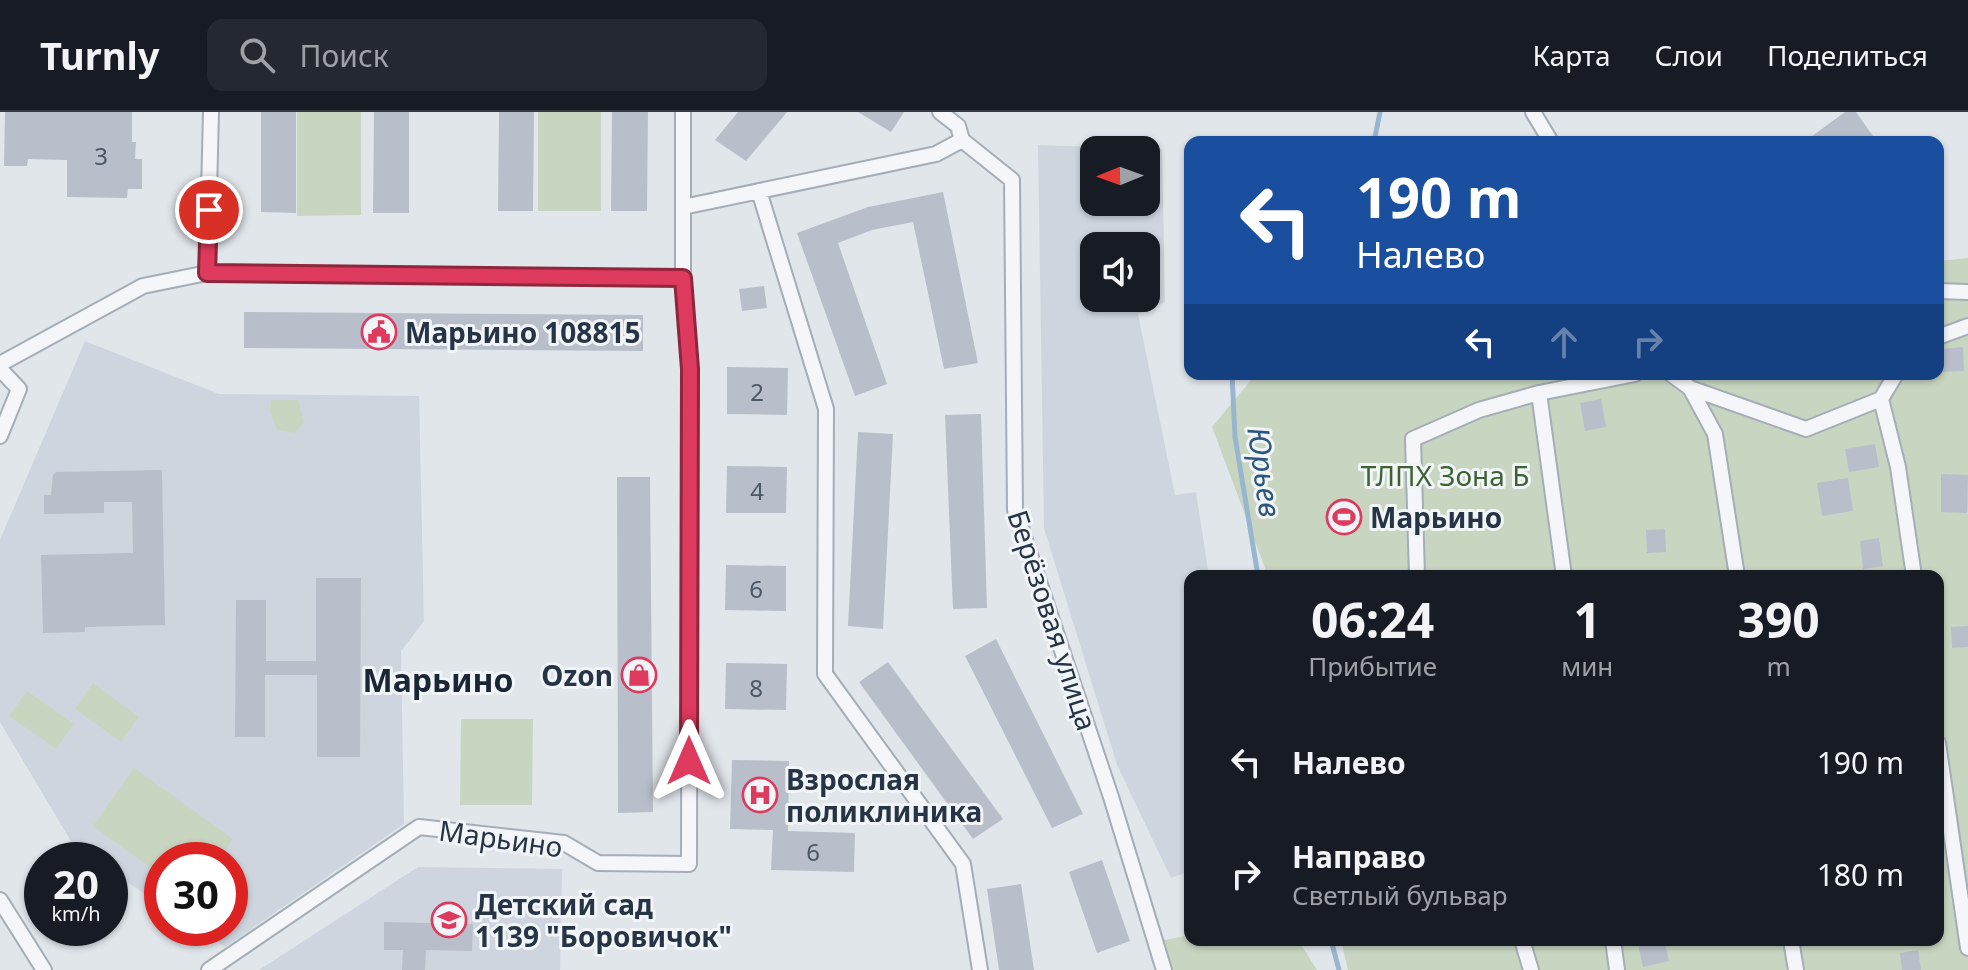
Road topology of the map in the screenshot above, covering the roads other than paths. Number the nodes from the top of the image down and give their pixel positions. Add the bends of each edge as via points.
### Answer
1 (211, 112) edge
2 (683, 112) edge
3 (940, 112) edge
4 (1533, 112) edge
5 (1547, 136) edge
6 (962, 140) junction
7 (759, 191) junction
8 (683, 207) junction
9 (207, 273) junction
10 (683, 278) junction
11 (1944, 291) edge
12 (1968, 292) edge
13 (1968, 326) edge
14 (1944, 335) edge
15 (0, 367) edge
16 (1605, 380) edge
17 (1679, 380) edge
18 (1892, 380) edge
19 (1690, 388) junction
20 (1539, 393) junction
21 (1881, 399) junction
22 (0, 436) edge
23 (1417, 570) edge
24 (1563, 570) edge
25 (1736, 570) edge
26 (1913, 570) edge
27 (1944, 784) edge
28 (0, 900) edge
29 (1524, 946) edge
30 (1614, 946) edge
31 (1792, 946) edge
32 (1968, 948) edge
33 (44, 970) edge
34 (209, 970) edge
35 (980, 970) edge
36 (1164, 970) edge
37 (1531, 970) edge
38 (1617, 970) edge
39 (1796, 970) edge

1 - 9 street
2 - 8 street
3 - 6 street via 958,126
4 - 5 street
6 - 7 street via 936,154
6 - 36 street, Берёзовая улица via 1012,180 1015,510
7 - 8 street
7 - 35 street via 826,409 825,674 963,864
8 - 10 street
9 - 10 street
9 - 15 street via 143,286
10 - 34 street, Марьино via 690,382 689,864 598,863 564,843 419,827
11 - 12 street
13 - 14 street
15 - 22 street via 19,389
16 - 20 street
17 - 19 street
18 - 21 street
19 - 21 street via 1806,429
19 - 25 street via 1715,434
20 - 23 street via 1479,410 1413,439
20 - 24 street
21 - 26 street via 1898,467
27 - 32 street
28 - 33 street
29 - 37 street
30 - 38 street
31 - 39 street

